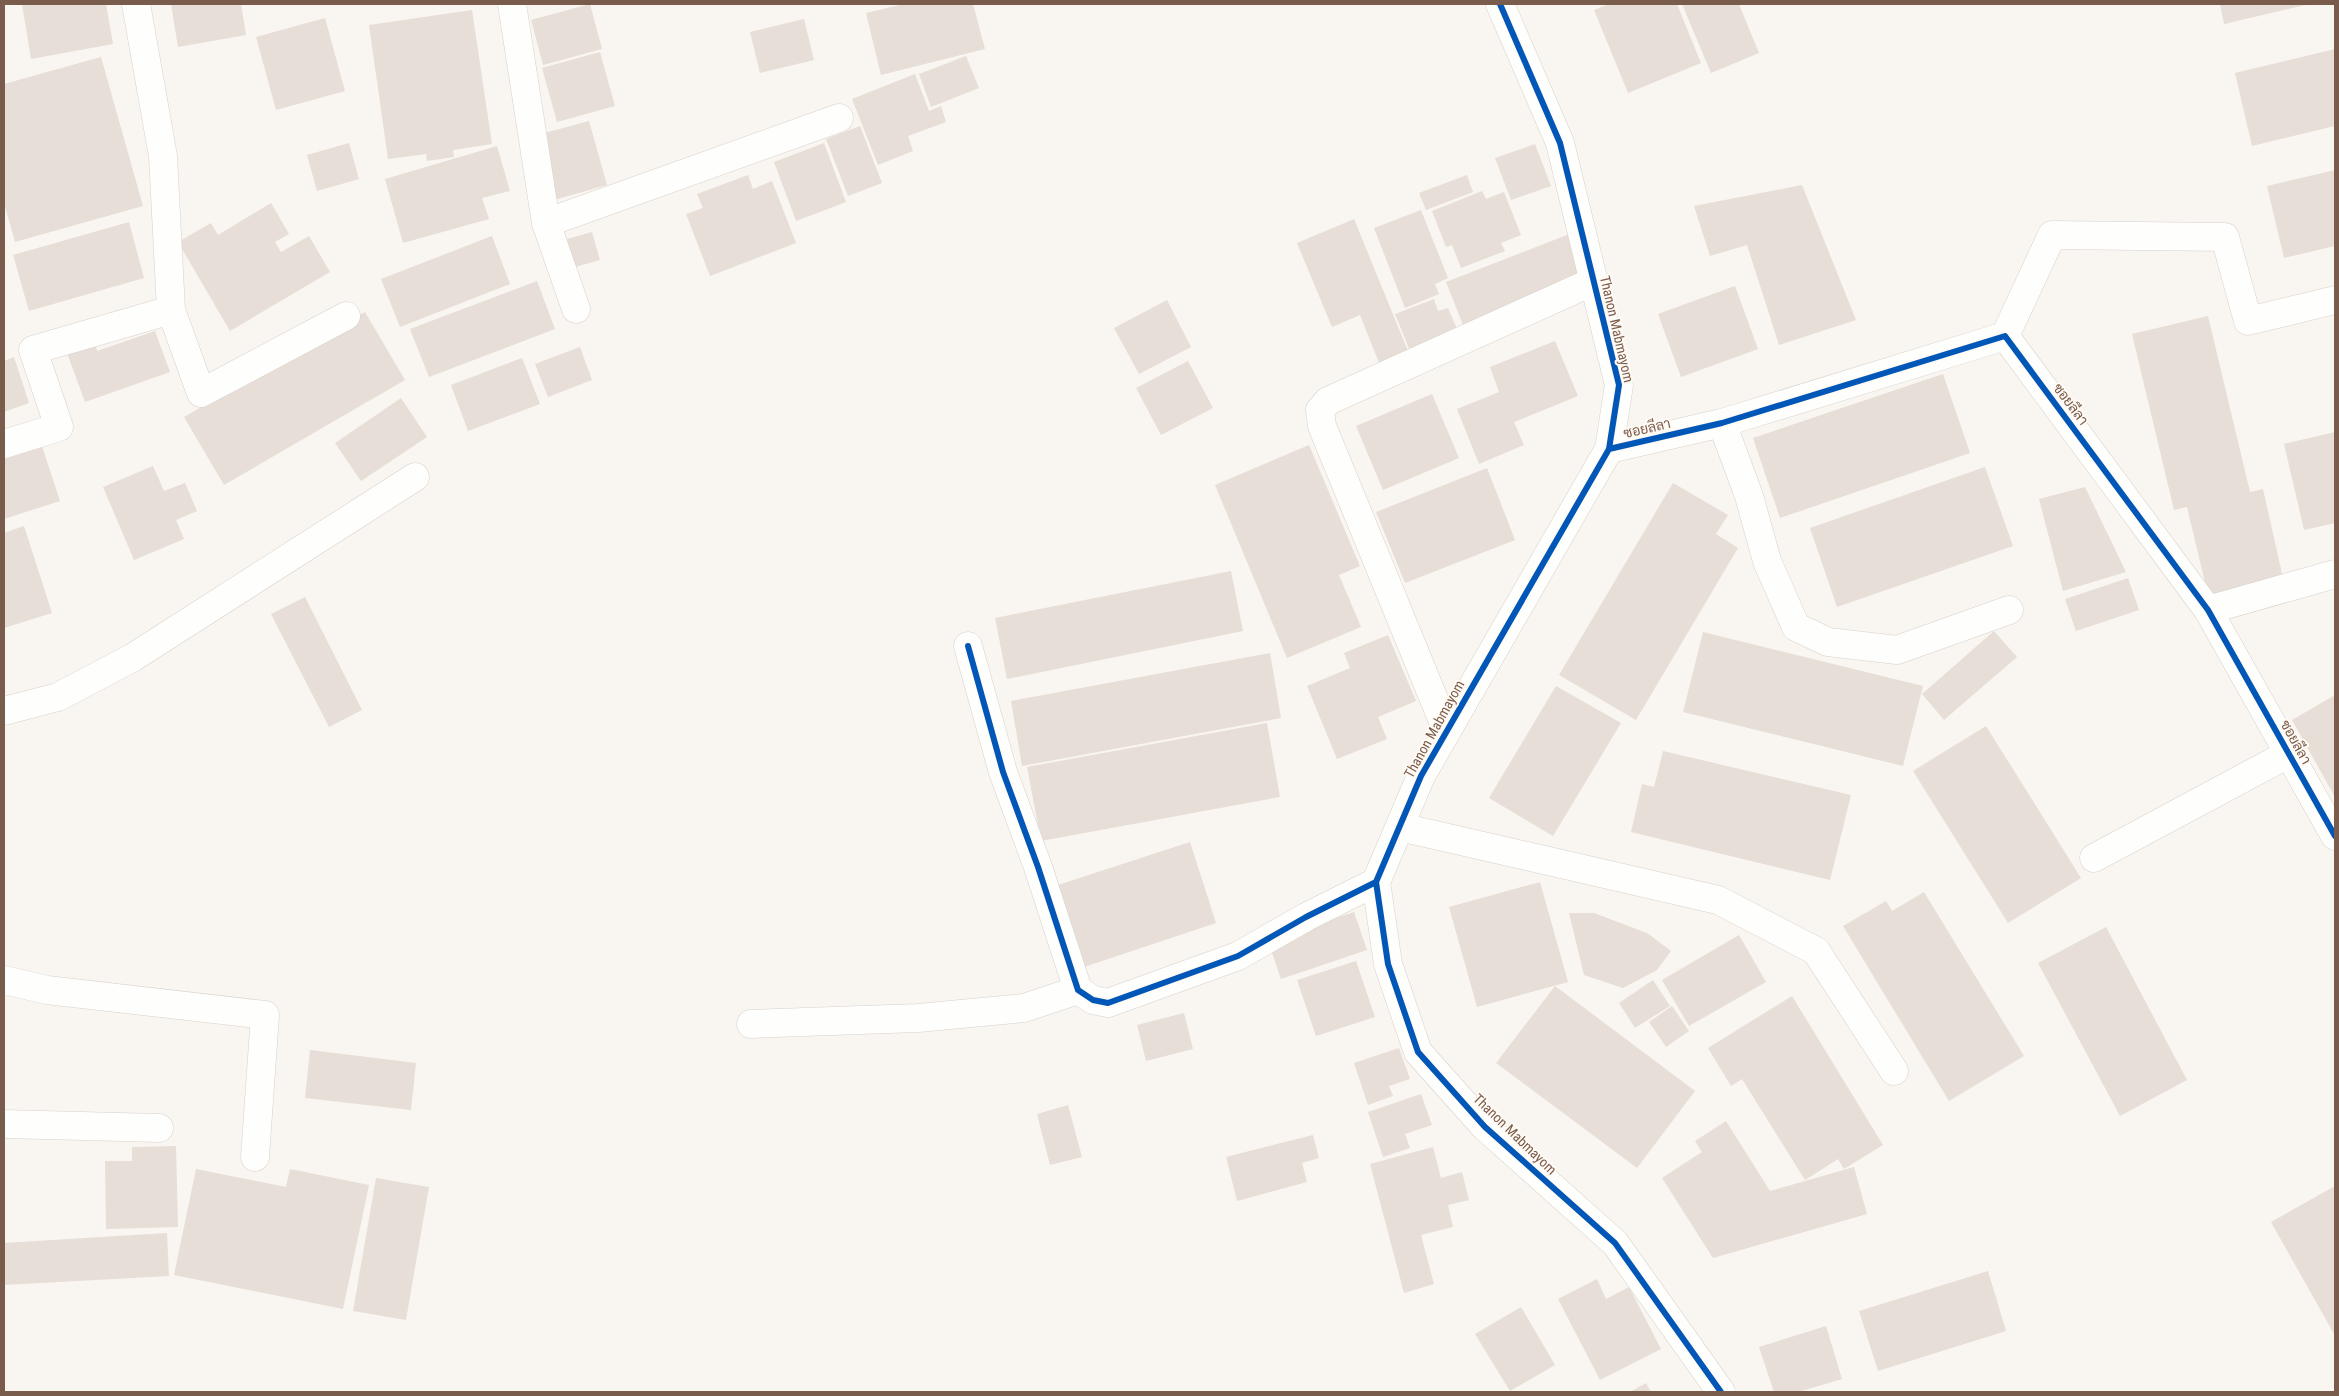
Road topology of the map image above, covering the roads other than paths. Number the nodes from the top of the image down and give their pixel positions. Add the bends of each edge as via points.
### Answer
1 (136, 4) edge
2 (512, 4) edge
3 (1500, 4) edge
4 (838, 118) dead end
5 (546, 223) junction
6 (1594, 281) junction
7 (2335, 300) edge
8 (576, 308) dead end
9 (171, 310) junction
10 (346, 316) dead end
11 (2004, 336) junction
12 (1722, 423) junction
13 (4, 444) edge
14 (1609, 450) junction
15 (415, 477) dead end
16 (2335, 574) edge
17 (2009, 610) dead end
18 (2208, 610) junction
19 (968, 646) dead end
20 (4, 711) edge
21 (1447, 731) junction
22 (2288, 754) junction
23 (1400, 827) junction
24 (2335, 836) edge
25 (2094, 858) dead end
26 (1376, 882) junction
27 (4, 980) edge
28 (1078, 990) junction
29 (751, 1024) dead end
30 (1894, 1071) dead end
31 (4, 1124) edge
32 (159, 1128) dead end
33 (255, 1157) dead end
34 (1721, 1392) edge

1 - 9 street via 163,156
2 - 5 street
3 - 6 street, Thanon Mabmayom via 1560,143
4 - 5 street
5 - 8 street
6 - 14 street, Thanon Mabmayom via 1619,385
6 - 21 street via 1328,401 1320,410 1322,426
7 - 11 street via 2248,320 2224,237 2052,235
9 - 10 street via 201,394
9 - 13 street via 33,350 58,427
11 - 12 street, ซอยลีลา
11 - 18 street, ซอยลีลา
12 - 14 street, ซอยลีลา
12 - 17 street via 1749,496 1767,561 1796,627 1828,642 1897,650
14 - 21 street, Thanon Mabmayom
15 - 20 street via 132,658 58,697
16 - 18 street
18 - 22 street, ซอยลีลา
19 - 28 street via 1004,772
21 - 23 street, Thanon Mabmayom via 1421,776
22 - 24 street, ซอยลีลา
22 - 25 street
23 - 26 street, Thanon Mabmayom
23 - 30 street via 1718,900 1816,951
26 - 28 street via 1238,956 1108,1003 1093,1000
26 - 34 street, Thanon Mabmayom via 1388,964 1418,1052 1485,1127 1615,1243
27 - 33 street via 47,990 265,1015
28 - 29 street via 1015,1009 918,1018
31 - 32 street

